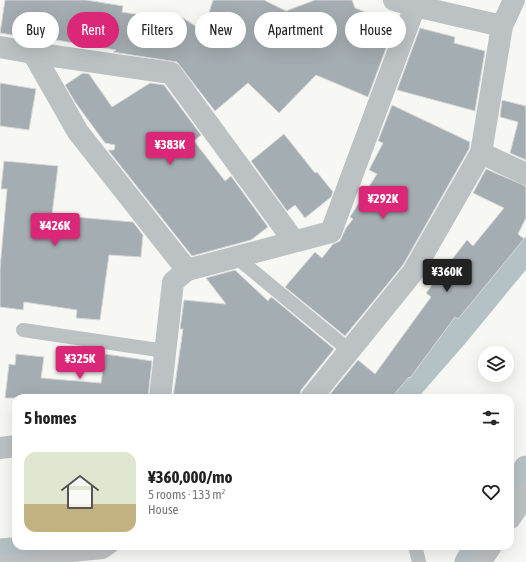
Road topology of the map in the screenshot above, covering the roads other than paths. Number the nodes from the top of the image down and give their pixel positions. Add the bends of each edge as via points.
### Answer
1 (394, 0) edge
2 (514, 0) edge
3 (415, 6) junction
4 (502, 26) junction
5 (0, 47) edge
6 (32, 53) junction
7 (480, 153) junction
8 (526, 174) edge
9 (294, 241) junction
10 (236, 257) junction
11 (187, 270) junction
12 (22, 330) dead end
13 (164, 351) junction
14 (350, 351) junction
15 (160, 394) edge
16 (314, 394) edge
17 (12, 446) edge
18 (0, 448) edge
19 (526, 495) edge
20 (514, 512) edge
21 (105, 550) edge
22 (416, 550) edge
23 (488, 550) edge
24 (1, 562) edge
25 (419, 562) edge
26 (480, 562) edge

1 - 3 street
2 - 4 street
3 - 4 street
3 - 9 street via 331,232
4 - 7 street
5 - 6 street
6 - 9 street via 171,73
6 - 11 street via 78,132
7 - 8 street
7 - 14 street via 413,272
9 - 10 street
10 - 11 street
10 - 14 lane
11 - 13 street via 173,282
12 - 13 lane
13 - 15 street
14 - 16 street
17 - 18 street
19 - 20 street
21 - 24 lane
22 - 25 lane
23 - 26 street

